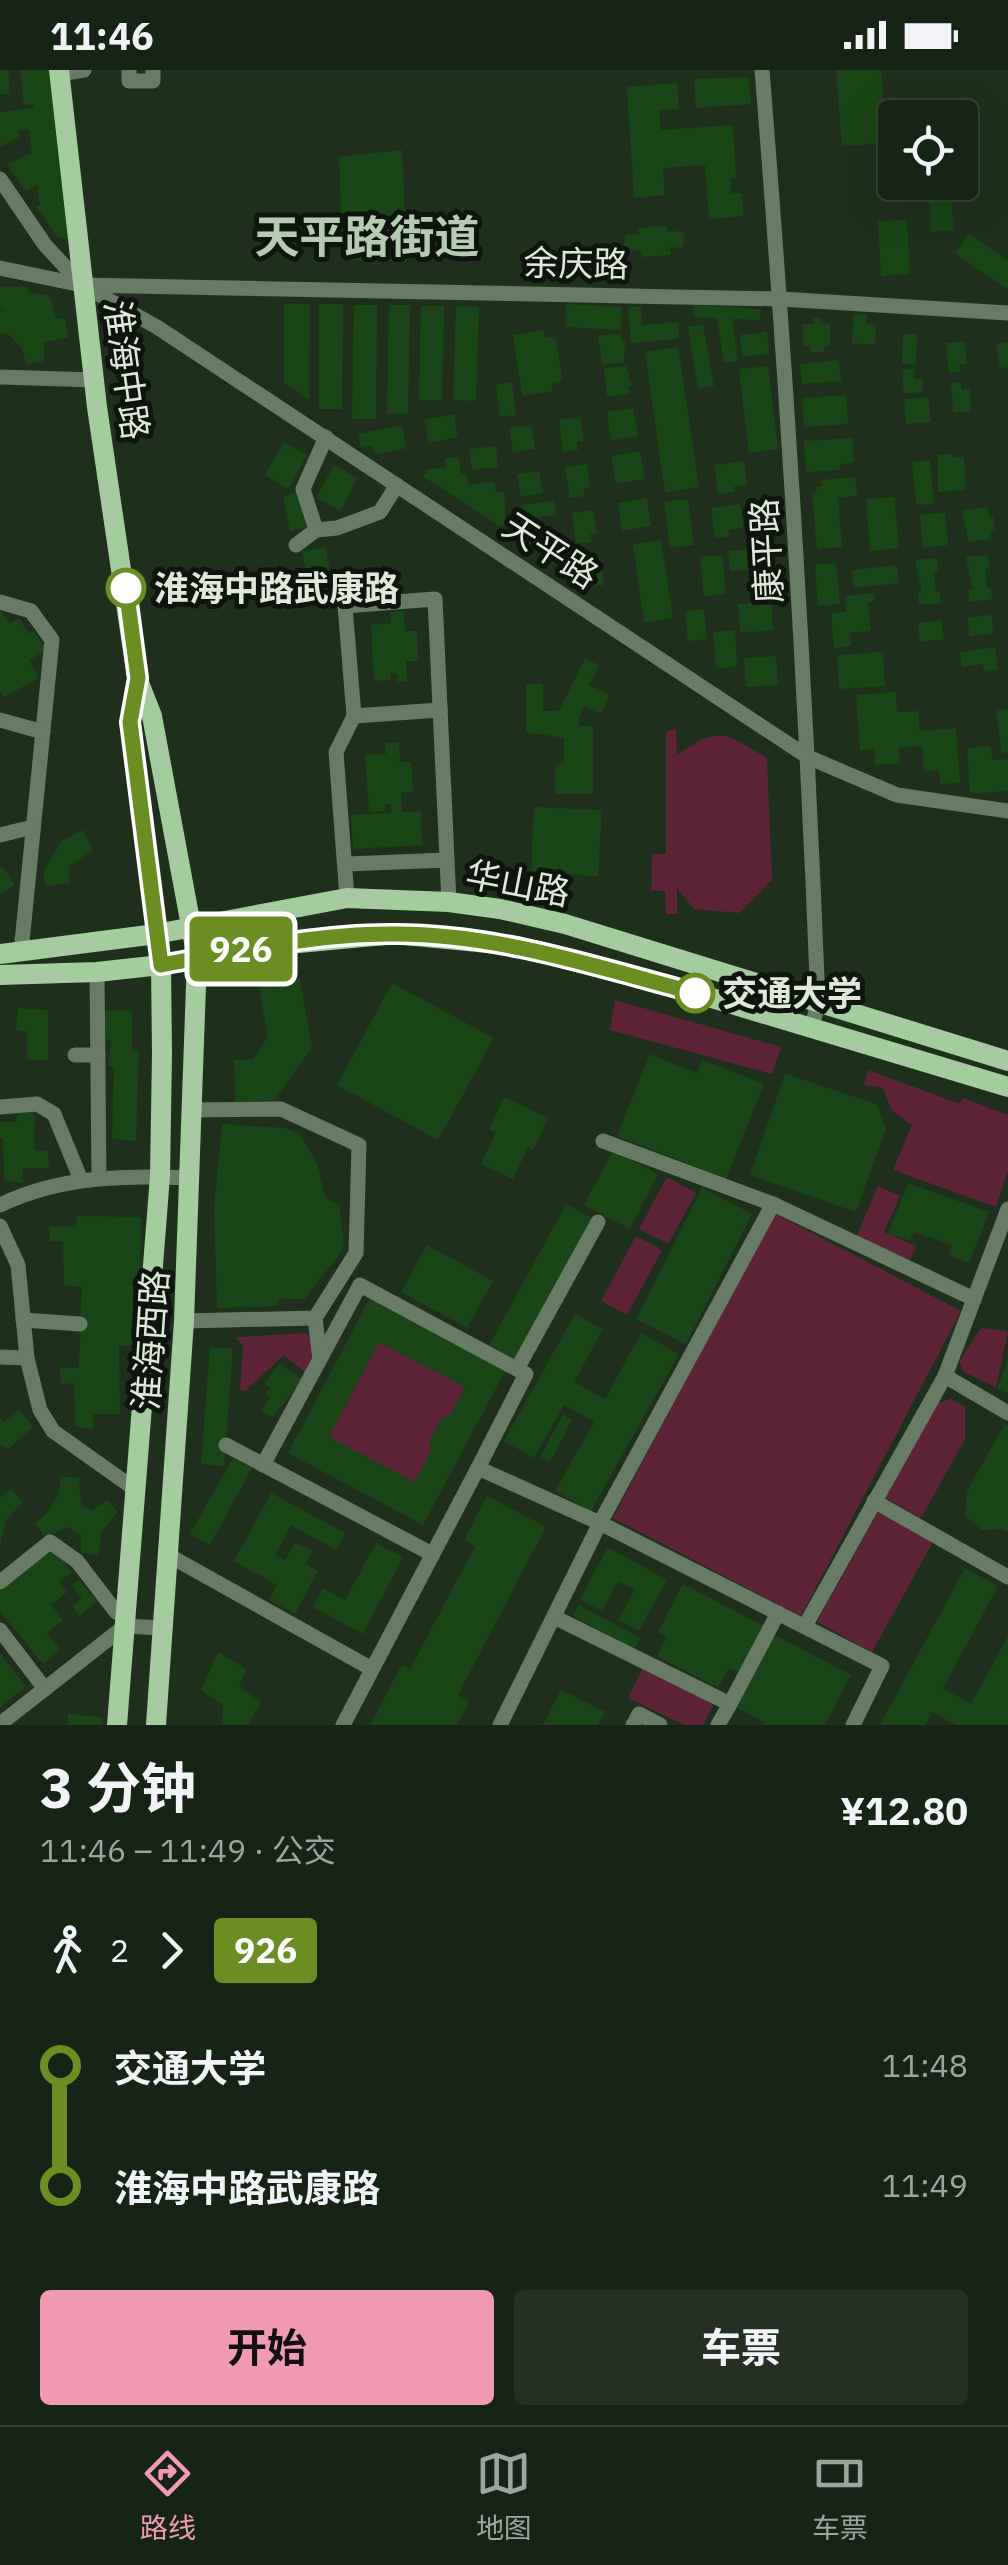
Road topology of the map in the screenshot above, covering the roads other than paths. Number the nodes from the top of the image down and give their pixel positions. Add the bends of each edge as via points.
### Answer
1 (84, 70) edge
2 (129, 70) edge
3 (153, 70) edge
4 (762, 70) edge
5 (59, 72) edge
6 (0, 180) edge
7 (0, 268) edge
8 (82, 285) junction
9 (781, 298) junction
10 (1008, 313) edge
11 (0, 377) edge
12 (94, 380) junction
13 (326, 437) junction
14 (397, 486) junction
15 (316, 530) junction
16 (296, 546) dead end
17 (0, 602) edge
18 (138, 678) junction
19 (440, 710) junction
20 (354, 716) junction
21 (0, 720) edge
22 (43, 732) junction
23 (808, 757) junction
24 (1008, 810) edge
25 (34, 827) junction
26 (0, 835) edge
27 (447, 860) junction
28 (347, 864) junction
29 (347, 898) junction
30 (448, 902) junction
31 (194, 926) junction
32 (156, 934) junction
33 (10, 953) edge
34 (197, 958) junction
35 (161, 965) junction
36 (97, 972) junction
37 (0, 975) edge
38 (818, 1003) junction
39 (812, 1027) junction
40 (98, 1054) junction
41 (75, 1055) dead end
42 (1008, 1061) edge
43 (1008, 1088) edge
44 (0, 1107) edge
45 (192, 1110) junction
46 (602, 1142) dead end
47 (160, 1176) junction
48 (99, 1178) junction
49 (192, 1178) junction
50 (81, 1180) junction
51 (773, 1204) junction
52 (0, 1205) edge
53 (1008, 1209) edge
54 (598, 1222) dead end
55 (0, 1226) edge
56 (8, 1264) edge
57 (974, 1299) junction
58 (314, 1318) junction
59 (24, 1320) junction
60 (184, 1321) junction
61 (80, 1324) dead end
62 (0, 1357) edge
63 (27, 1358) junction
64 (320, 1359) junction
65 (518, 1369) junction
66 (945, 1376) junction
67 (1008, 1413) edge
68 (226, 1446) dead end
69 (263, 1465) junction
70 (478, 1468) junction
71 (136, 1490) junction
72 (874, 1501) junction
73 (600, 1523) junction
74 (432, 1554) junction
75 (168, 1555) junction
76 (1008, 1577) edge
77 (0, 1582) edge
78 (778, 1613) junction
79 (554, 1617) junction
80 (126, 1622) junction
81 (805, 1626) junction
82 (162, 1628) junction
83 (0, 1630) edge
84 (372, 1669) junction
85 (45, 1689) junction
86 (730, 1704) junction
87 (0, 1724) edge
88 (117, 1725) edge
89 (156, 1725) edge
90 (343, 1725) edge
91 (500, 1725) edge
92 (633, 1725) edge
93 (660, 1725) edge
94 (718, 1725) edge
95 (853, 1725) edge

1 - 5 street
2 - 3 street via 128,80 153,80
4 - 9 street, 康平路
5 - 8 main road, 淮海中路
6 - 8 street via 45,246
7 - 8 street
8 - 9 street, 余庆路
8 - 12 main road, 淮海中路
8 - 13 street, 天平路
9 - 10 street, 余庆路
9 - 23 street, 康平路
11 - 12 street
12 - 18 main road, 淮海中路
13 - 14 street, 天平路
13 - 15 street via 304,489
14 - 15 street via 380,512
14 - 23 street, 天平路
15 - 16 street
17 - 22 street via 31,611 52,640
18 - 31 main road, 淮海中路 via 152,716
18 - 32 main road, 淮海中路 via 130,722
19 - 20 street
19 - 20 street via 436,599 345,606
19 - 27 street
20 - 28 street via 336,752
21 - 22 street
22 - 25 street
23 - 24 street, 天平路 via 897,795
23 - 38 street, 康平路
25 - 26 street
25 - 33 street
27 - 28 street
27 - 30 street
28 - 29 street
29 - 30 main road, 华山路
29 - 31 main road, 华山路
30 - 38 main road, 华山路 via 564,924
31 - 32 main road, 华山路
31 - 34 main road, 淮海中路
32 - 33 main road, 华山路
32 - 35 main road, 淮海中路
34 - 35 main road, 华山路
34 - 39 main road, 华山路 via 396,934 517,946
34 - 45 main road, 淮海西路
35 - 36 main road, 华山路
35 - 47 main road, 淮海西路
36 - 37 main road, 华山路
36 - 40 street
38 - 39 street, 康平路
38 - 42 main road, 华山路
39 - 43 main road, 华山路
40 - 41 street
40 - 48 street
44 - 50 street via 37,1104 54,1114
45 - 49 main road, 淮海西路
45 - 58 street via 281,1109 359,1145 356,1253
46 - 51 street
47 - 48 street
47 - 49 street
47 - 71 main road, 淮海西路
48 - 50 street
49 - 60 main road, 淮海西路
50 - 52 street
51 - 57 street
51 - 73 street
53 - 57 street
54 - 65 street
55 - 56 street
56 - 59 street
57 - 66 street
58 - 60 street
58 - 64 street
59 - 61 street
59 - 63 street
60 - 75 main road, 淮海西路
62 - 63 street
63 - 71 street via 53,1432
64 - 65 street via 360,1284
64 - 69 street
65 - 70 street via 526,1374
66 - 67 street
66 - 72 street
68 - 69 street
69 - 74 street
70 - 73 street
70 - 74 street
71 - 80 main road, 淮海西路
72 - 76 street
72 - 81 street
73 - 78 street
73 - 79 street
74 - 84 street
75 - 82 main road, 淮海西路
75 - 84 street
77 - 80 street via 50,1542 78,1562
78 - 81 street
78 - 86 street
79 - 86 street
79 - 91 street
80 - 82 street
80 - 85 street
80 - 88 main road, 淮海西路
81 - 95 street via 882,1666
82 - 89 main road, 淮海西路
83 - 85 street
84 - 90 street
85 - 87 street
86 - 94 street
92 - 93 street via 639,1714

